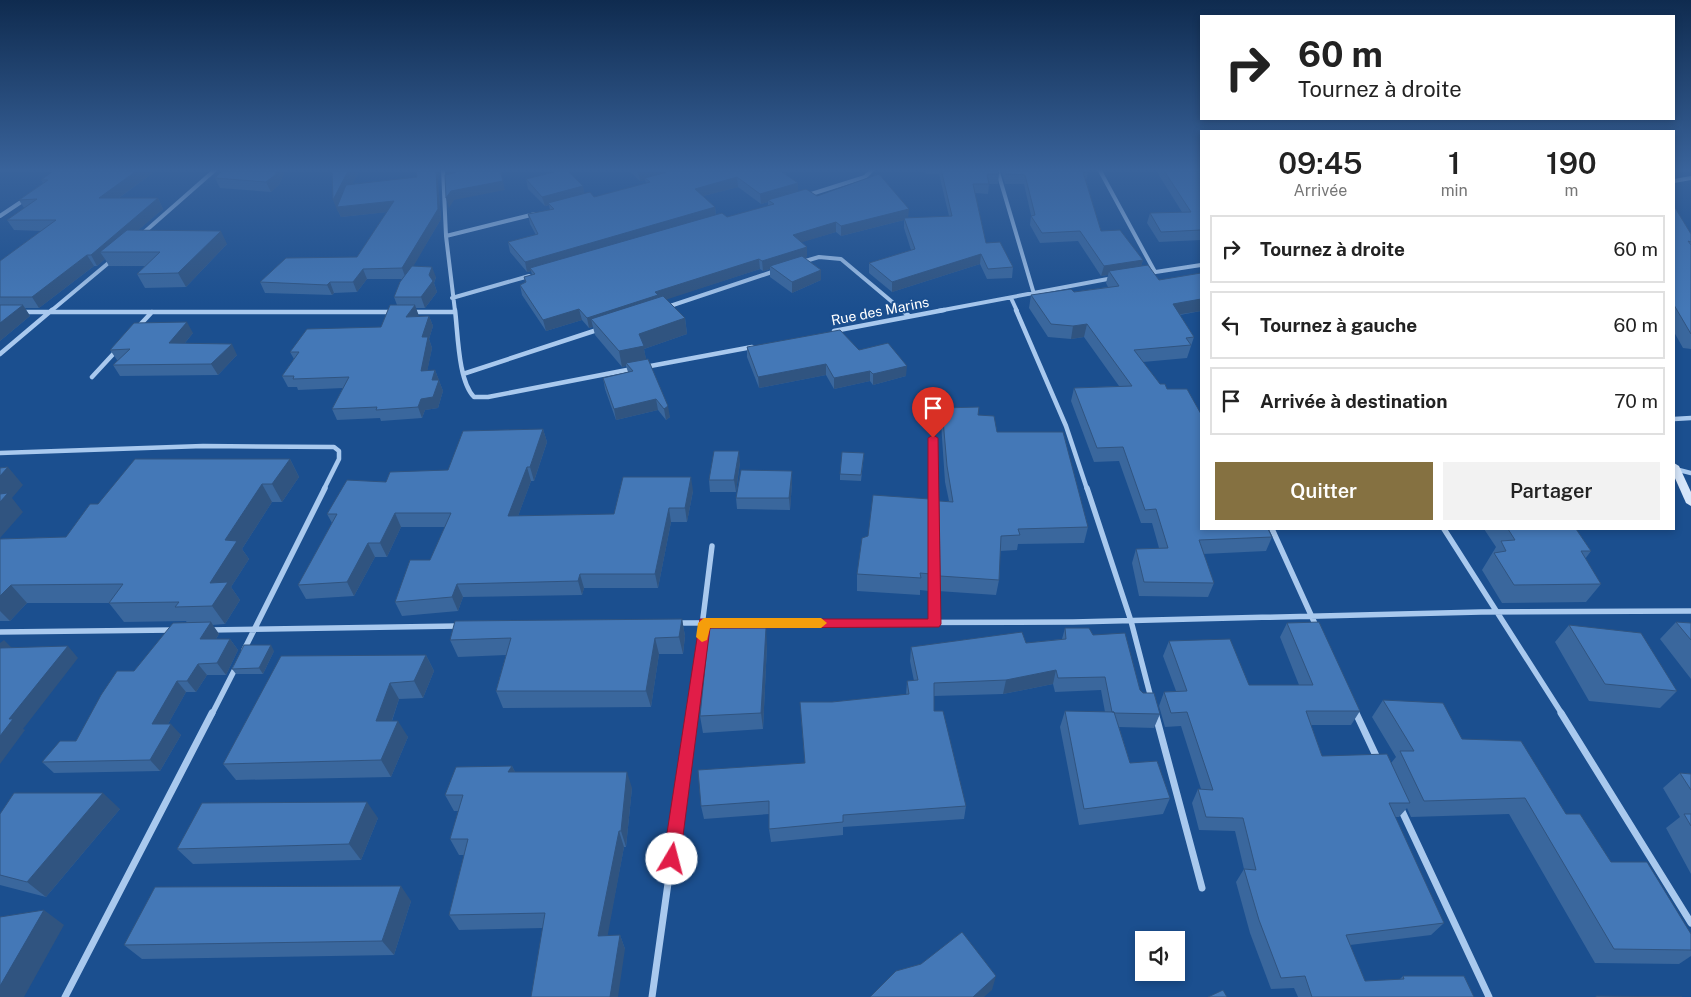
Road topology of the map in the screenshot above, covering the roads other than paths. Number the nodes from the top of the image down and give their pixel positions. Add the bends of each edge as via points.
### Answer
1 (164, 216) edge
2 (444, 216) edge
3 (530, 216) edge
4 (1011, 216) edge
5 (1124, 216) edge
6 (140, 236) edge
7 (446, 236) junction
8 (118, 255) edge
9 (1200, 265) edge
10 (792, 266) edge
11 (784, 269) edge
12 (1155, 272) junction
13 (1146, 273) edge
14 (537, 274) edge
15 (1120, 278) edge
16 (1034, 294) junction
17 (452, 298) junction
18 (1011, 298) junction
19 (659, 310) edge
20 (17, 312) edge
21 (50, 312) junction
22 (152, 312) junction
23 (396, 312) edge
24 (405, 312) edge
25 (454, 312) junction
26 (909, 316) junction
27 (604, 328) edge
28 (824, 333) edge
29 (132, 334) edge
30 (757, 346) edge
31 (118, 348) edge
32 (0, 354) edge
33 (463, 374) junction
34 (92, 377) dead end
35 (1691, 418) edge
36 (1675, 419) edge
37 (933, 438) dead end
38 (0, 453) edge
39 (1675, 467) edge
40 (1675, 469) edge
41 (1691, 473) edge
42 (1691, 502) edge
43 (1272, 530) edge
44 (1445, 530) edge
45 (712, 546) dead end
46 (1691, 611) edge
47 (1499, 612) junction
48 (1310, 615) junction
49 (1131, 621) junction
50 (674, 623) edge
51 (704, 623) junction
52 (934, 624) junction
53 (465, 626) edge
54 (255, 629) junction
55 (176, 630) edge
56 (206, 630) edge
57 (0, 632) edge
58 (1319, 633) edge
59 (1352, 704) edge
60 (1381, 766) edge
61 (1398, 802) edge
62 (1202, 888) dead end
63 (1691, 923) edge
64 (65, 997) edge
65 (652, 997) edge
66 (1489, 997) edge

1 - 6 street
2 - 7 street
3 - 7 street
4 - 16 street
5 - 12 street
7 - 17 street
8 - 21 street
9 - 12 street
10 - 26 street via 819,256 842,258
11 - 19 street
12 - 13 street
14 - 17 street
15 - 16 street, Rue des Marins
16 - 18 street, Rue des Marins
17 - 25 street
18 - 26 street, Rue des Marins
18 - 49 street via 1066,426
20 - 21 street
21 - 22 street
21 - 32 street
22 - 23 street
22 - 29 street
24 - 25 street
25 - 33 street
26 - 28 street, Rue des Marins
27 - 33 street
30 - 33 street via 488,397 474,397 468,391
31 - 34 street
35 - 36 street
37 - 52 street
38 - 54 street via 203,446 334,447 339,451 339,460
39 - 41 street
40 - 42 street
43 - 48 street
44 - 47 street
45 - 51 street
46 - 47 street
47 - 48 street
47 - 63 street
48 - 49 street
48 - 58 street
49 - 52 street
49 - 62 street
50 - 51 street
51 - 52 street
51 - 65 street
53 - 54 street
54 - 56 street
54 - 64 street
55 - 57 street
59 - 60 street
61 - 66 street

